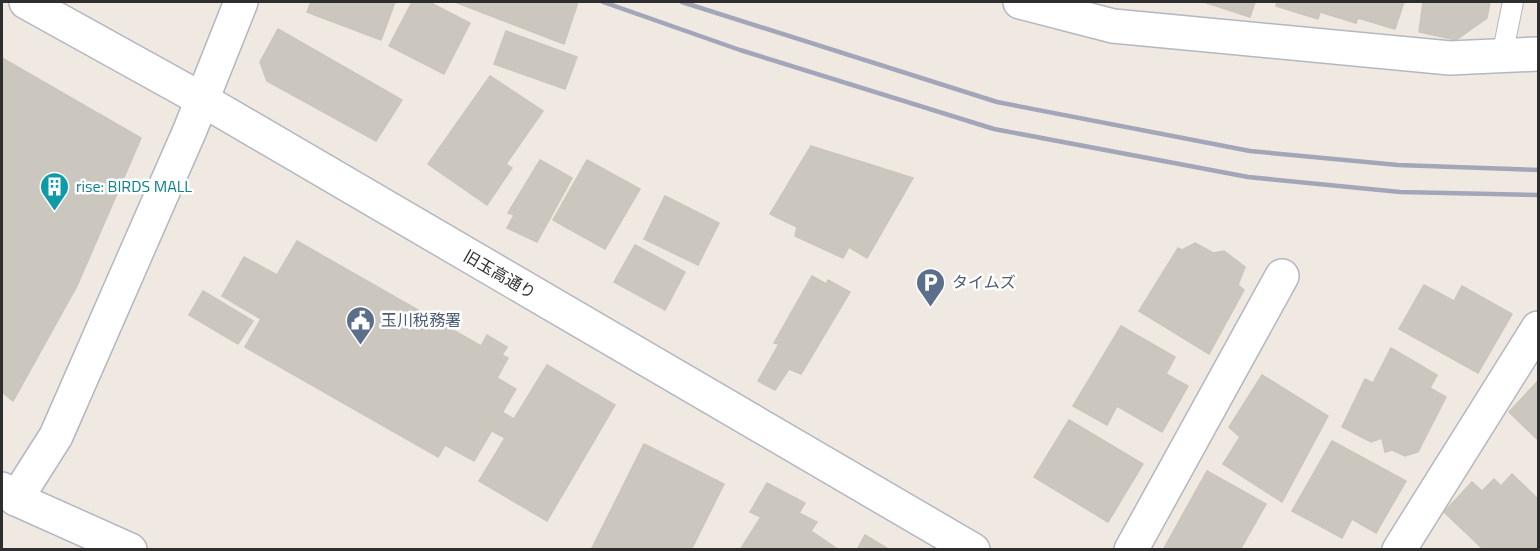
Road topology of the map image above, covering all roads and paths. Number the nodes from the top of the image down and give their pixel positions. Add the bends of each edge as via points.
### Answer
1 (26, 2) edge
2 (241, 2) edge
3 (1020, 2) edge
4 (1513, 2) edge
5 (1117, 14) edge
6 (1539, 54) edge
7 (1502, 56) junction
8 (201, 99) junction
9 (1282, 276) dead end
10 (1539, 328) edge
11 (9, 494) edge
12 (130, 549) edge
13 (973, 549) edge
14 (1131, 549) edge
15 (1398, 549) edge

1 - 8 street, 旧玉高通り
2 - 8 street
3 - 5 street
4 - 7 lane
5 - 7 street via 1450,58
6 - 7 street
8 - 11 street via 56,436
8 - 13 street, 旧玉高通り
9 - 14 street
10 - 15 street
11 - 12 street

